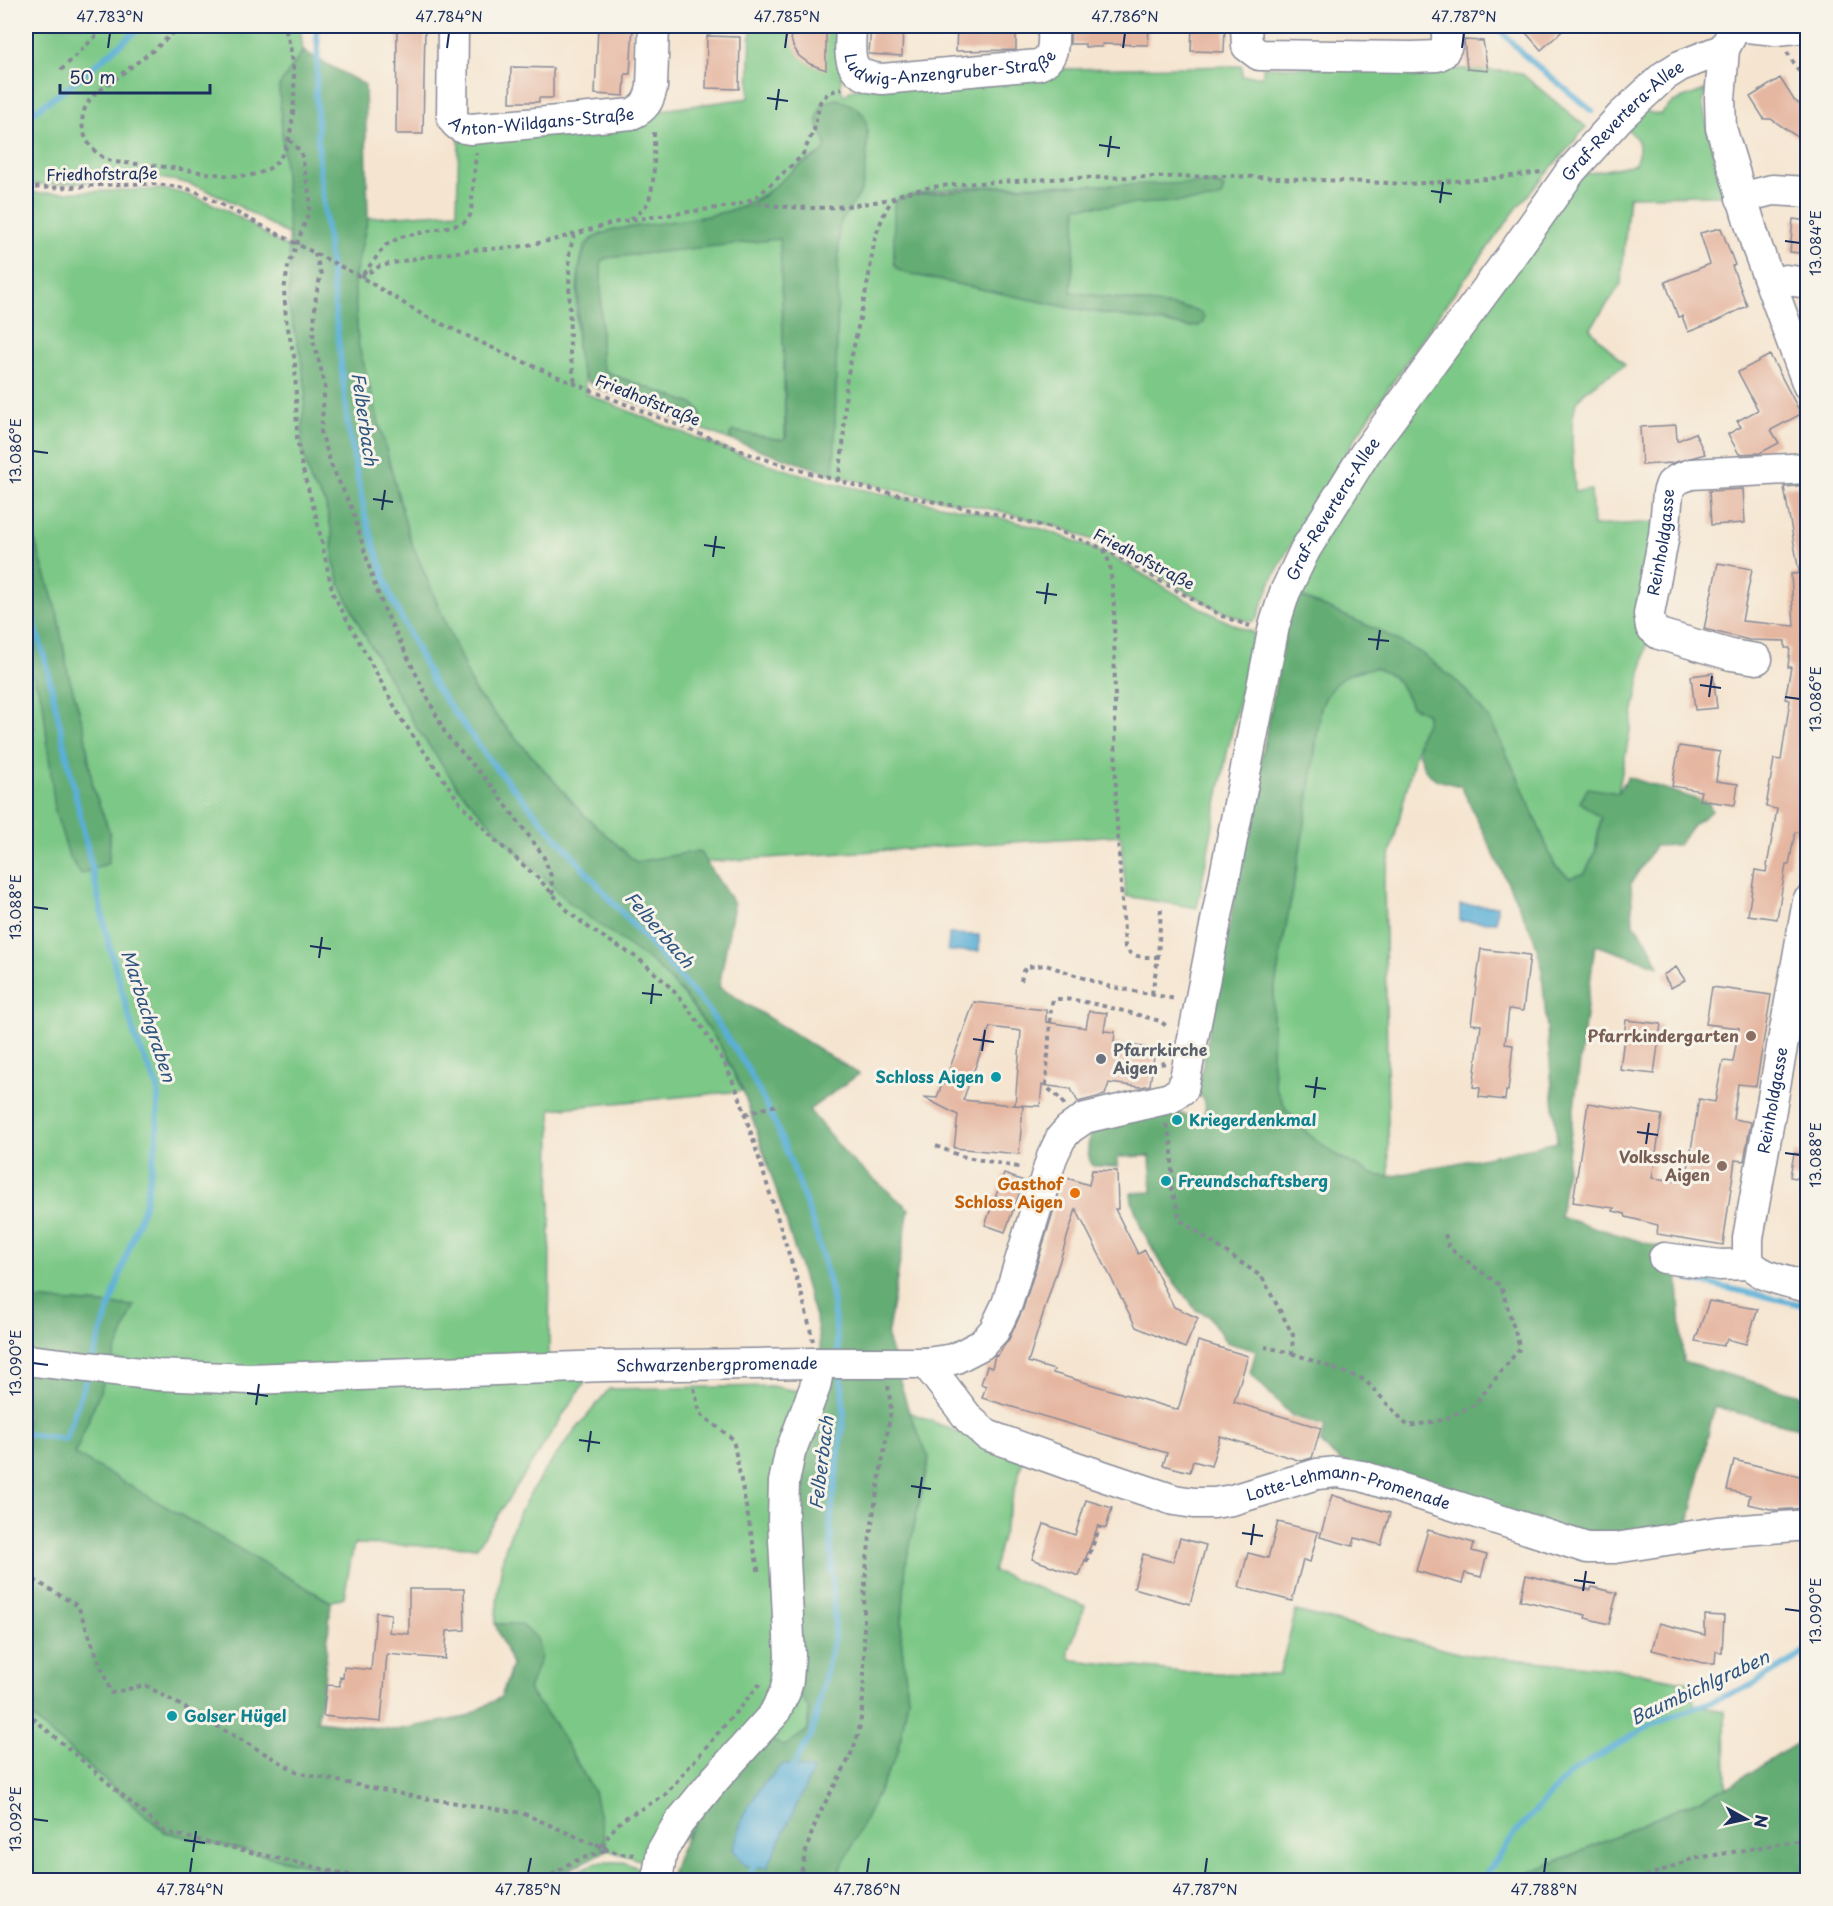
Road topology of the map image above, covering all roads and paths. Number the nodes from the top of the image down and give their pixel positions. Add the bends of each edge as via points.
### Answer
1 (106, 26) edge
2 (181, 26) edge
3 (284, 26) edge
4 (453, 26) edge
5 (654, 26) edge
6 (851, 26) edge
7 (1053, 26) edge
8 (1246, 26) edge
9 (1447, 26) edge
10 (1795, 28) edge
11 (1732, 34) edge
12 (61, 70) dead end
13 (858, 73) junction
14 (1808, 80) edge
15 (650, 97) junction
16 (471, 129) junction
17 (289, 140) junction
18 (1544, 172) dead end
19 (26, 187) edge
20 (1808, 192) edge
21 (895, 197) junction
22 (1741, 198) junction
23 (748, 201) junction
24 (631, 220) junction
25 (574, 234) junction
26 (297, 244) junction
27 (317, 253) junction
28 (361, 277) junction
29 (1808, 283) edge
30 (1771, 284) junction
31 (575, 384) junction
32 (1808, 385) edge
33 (1808, 468) edge
34 (838, 481) junction
35 (1104, 549) junction
36 (1273, 631) junction
37 (1757, 659) dead end
38 (553, 895) junction
39 (1808, 901) edge
40 (1161, 909) dead end
41 (1158, 957) junction
42 (1021, 981) dead end
43 (1152, 994) junction
44 (1200, 1004) junction
45 (1170, 1032) dead end
46 (1166, 1098) junction
47 (780, 1104) dead end
48 (746, 1114) junction
49 (1061, 1138) junction
50 (936, 1146) dead end
51 (1047, 1171) junction
52 (1446, 1234) dead end
53 (1664, 1258) dead end
54 (1750, 1264) junction
55 (1808, 1287) edge
56 (1264, 1347) dead end
57 (1292, 1353) junction
58 (26, 1360) edge
59 (833, 1363) junction
60 (886, 1363) junction
61 (926, 1363) junction
62 (694, 1387) dead end
63 (1808, 1525) edge
64 (1100, 1526) dead end
65 (1085, 1559) dead end
66 (26, 1575) edge
67 (760, 1579) dead end
68 (762, 1681) dead end
69 (26, 1712) edge
70 (1808, 1839) edge
71 (602, 1846) junction
72 (607, 1850) junction
73 (658, 1869) edge
74 (370, 1881) edge
75 (544, 1881) edge
76 (800, 1881) edge
77 (1637, 1881) edge

1 - 12 path
2 - 17 path via 87,102 82,124 96,153 114,162 249,177 275,164
3 - 17 path via 294,79
4 - 16 street, Anton-Wildgans-Straße via 452,118 455,125
5 - 15 street, Anton-Wildgans-Straße
6 - 13 street, Ludwig-Anzengruber-Straße via 851,61
7 - 13 street, Ludwig-Anzengruber-Straße via 1052,53 1045,63 1038,65 882,79
8 - 9 street via 1247,46 1259,55 1412,57 1443,54
10 - 11 street
10 - 14 path via 1787,54
11 - 22 street via 1720,99 1721,128
11 - 36 street, Graf-Revertera-Allee via 1664,76 1570,171 1364,455 1305,550 1285,592
13 - 23 path via 820,102 814,130 802,156
15 - 16 street, Anton-Wildgans-Straße via 646,105 632,114
15 - 24 path via 649,115 654,129 651,188 648,201
16 - 28 path via 476,151 468,220 401,237 386,245
17 - 26 path via 301,152 310,198
18 - 21 path via 1408,184 1235,176 1068,178 931,187
19 - 26 path, Friedhofstraße via 147,183 176,186 207,195
20 - 22 street via 1772,190
21 - 23 path via 858,206 810,208 773,207
21 - 34 path via 875,237 846,383
22 - 30 street
23 - 24 path
24 - 25 path
25 - 28 path via 518,247 417,258 380,266
25 - 31 path via 569,255 570,353
26 - 27 path, Friedhofstraße
26 - 38 path via 284,290 295,362 297,437 333,594 402,720 450,791
27 - 28 path, Friedhofstraße
27 - 38 path via 321,274 313,340 325,384 321,432 352,509 374,583 446,735 492,785 543,855
28 - 31 path, Friedhofstraße via 459,333
29 - 30 street via 1786,280
30 - 32 street
31 - 34 path, Friedhofstraße via 752,455
33 - 37 street, Reinholdgasse via 1691,474 1671,484 1668,494 1649,614 1651,627 1668,637
34 - 35 path, Friedhofstraße via 1036,523
35 - 36 path, Friedhofstraße via 1222,616
35 - 41 path via 1113,590 1116,809 1125,947 1132,954
36 - 44 street, Graf-Revertera-Allee
38 - 48 path via 582,922 639,959 681,998 726,1066
39 - 54 street, Reinholdgasse via 1748,1238
40 - 41 path
41 - 43 path
42 - 43 path via 1027,967 1046,964 1095,983
43 - 44 path
44 - 46 street, Graf-Revertera-Allee via 1186,1081 1182,1091
45 - 49 path via 1168,1025 1160,1021 1069,999 1053,1000 1046,1085 1063,1102
46 - 49 street, Schwarzenbergpromenade via 1085,1118
46 - 57 path via 1172,1190 1180,1221 1262,1276 1293,1335
47 - 48 path
48 - 59 path via 812,1335
49 - 51 street, Schwarzenbergpromenade
50 - 51 path via 980,1161
51 - 61 street, Schwarzenbergpromenade via 1007,1304 994,1331 981,1345 954,1359
52 - 57 path via 1449,1248 1500,1286 1520,1348 1474,1405 1443,1420 1408,1426 1365,1380
53 - 54 street via 1720,1265
54 - 55 street via 1760,1272
56 - 57 path
58 - 59 street, Schwarzenbergpromenade via 249,1380 606,1366
59 - 60 street, Schwarzenbergpromenade
59 - 73 street via 817,1377 784,1482 790,1656 785,1692 774,1714 678,1824
60 - 61 street, Schwarzenbergpromenade
60 - 76 path via 891,1409 866,1571 860,1727 850,1758 811,1834
61 - 63 street, Lotte-Lehmann-Promenade via 969,1419 987,1435 1189,1503 1232,1500 1295,1480 1337,1472 1362,1476 1587,1548
62 - 67 path via 700,1414 732,1439
64 - 65 path
66 - 72 path via 78,1606 111,1693 145,1685 299,1773 522,1813
68 - 71 path via 664,1796 623,1819
69 - 74 path via 165,1832
70 - 77 path via 1692,1859
71 - 72 path via 594,1842
71 - 73 path
72 - 75 path via 572,1862

